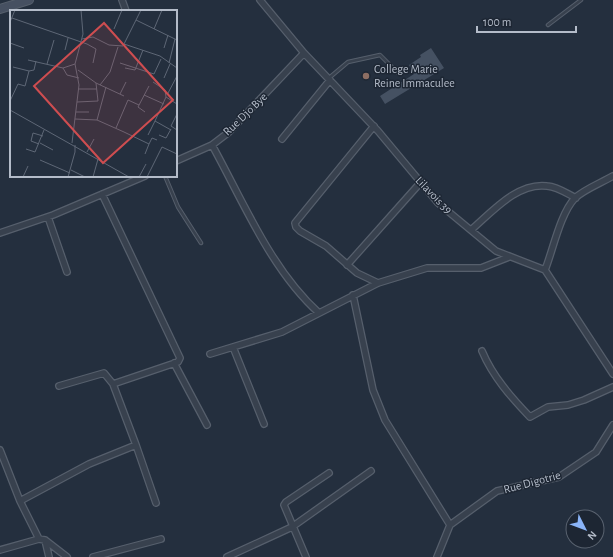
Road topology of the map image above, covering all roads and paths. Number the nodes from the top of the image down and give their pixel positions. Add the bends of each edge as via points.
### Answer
1 (29, 0) edge
2 (122, 0) edge
3 (260, 0) edge
4 (581, 0) edge
5 (0, 9) edge
6 (126, 10) edge
7 (548, 25) dead end
8 (304, 53) junction
9 (398, 73) dead end
10 (329, 79) junction
11 (374, 126) junction
12 (282, 139) dead end
13 (212, 145) junction
14 (177, 162) edge
15 (613, 176) edge
16 (143, 177) edge
17 (166, 177) edge
18 (421, 182) junction
19 (102, 194) junction
20 (576, 198) junction
21 (48, 217) junction
22 (471, 230) junction
23 (0, 233) edge
24 (202, 243) dead end
25 (509, 258) junction
26 (347, 265) junction
27 (545, 270) junction
28 (67, 272) dead end
29 (378, 283) junction
30 (353, 295) junction
31 (319, 313) junction
32 (233, 347) junction
33 (482, 351) dead end
34 (210, 354) dead end
35 (174, 363) junction
36 (613, 374) edge
37 (113, 384) junction
38 (59, 386) dead end
39 (613, 387) edge
40 (264, 424) dead end
41 (207, 425) dead end
42 (613, 425) edge
43 (136, 445) junction
44 (0, 450) edge
45 (371, 471) dead end
46 (329, 473) dead end
47 (20, 501) junction
48 (156, 503) dead end
49 (450, 525) junction
50 (292, 527) junction
51 (161, 539) dead end
52 (42, 540) junction
53 (0, 550) edge
54 (49, 557) edge
55 (67, 557) edge
56 (93, 557) edge
57 (227, 557) edge
58 (306, 557) edge
59 (437, 557) edge

1 - 5 main road
2 - 6 street
3 - 8 street, Lilavois 39
4 - 7 lane
8 - 10 street, Lilavois 39
8 - 13 street, Rue Djo Bye via 257,104
9 - 10 lane via 380,55 348,62
10 - 11 street, Lilavois 39
10 - 12 street
11 - 18 street, Lilavois 39
11 - 26 street via 295,223 300,231 326,246
13 - 14 street, Rue Djo Bye
13 - 31 street via 275,262 298,293
15 - 20 street
16 - 19 street
17 - 24 lane via 178,207
18 - 22 street, Lilavois 39 via 438,203
18 - 26 street
19 - 21 street
19 - 35 street via 180,355 179,361
20 - 22 street via 562,190 546,186 528,188 501,204
20 - 27 street via 566,212
21 - 23 street
21 - 28 street
22 - 25 street, Lilavois 39 via 496,251
25 - 27 street, Lilavois 39
25 - 29 street via 480,268 427,268
26 - 29 street
27 - 36 street
29 - 30 street
30 - 31 street
30 - 49 street via 372,390 385,420
31 - 32 street via 282,332
32 - 34 street
32 - 40 street
33 - 39 street via 488,367 530,417 548,407 568,405
35 - 37 street
35 - 41 street
37 - 38 street via 104,373
37 - 43 street
42 - 49 street, Rue Digotrie via 596,452 559,477 497,491
43 - 47 street via 84,466
43 - 48 street
44 - 47 street
45 - 50 street
46 - 50 street via 286,502 284,508
47 - 52 street
49 - 59 street
50 - 57 street
50 - 58 street
51 - 56 street
52 - 53 street
52 - 54 street
52 - 55 street

